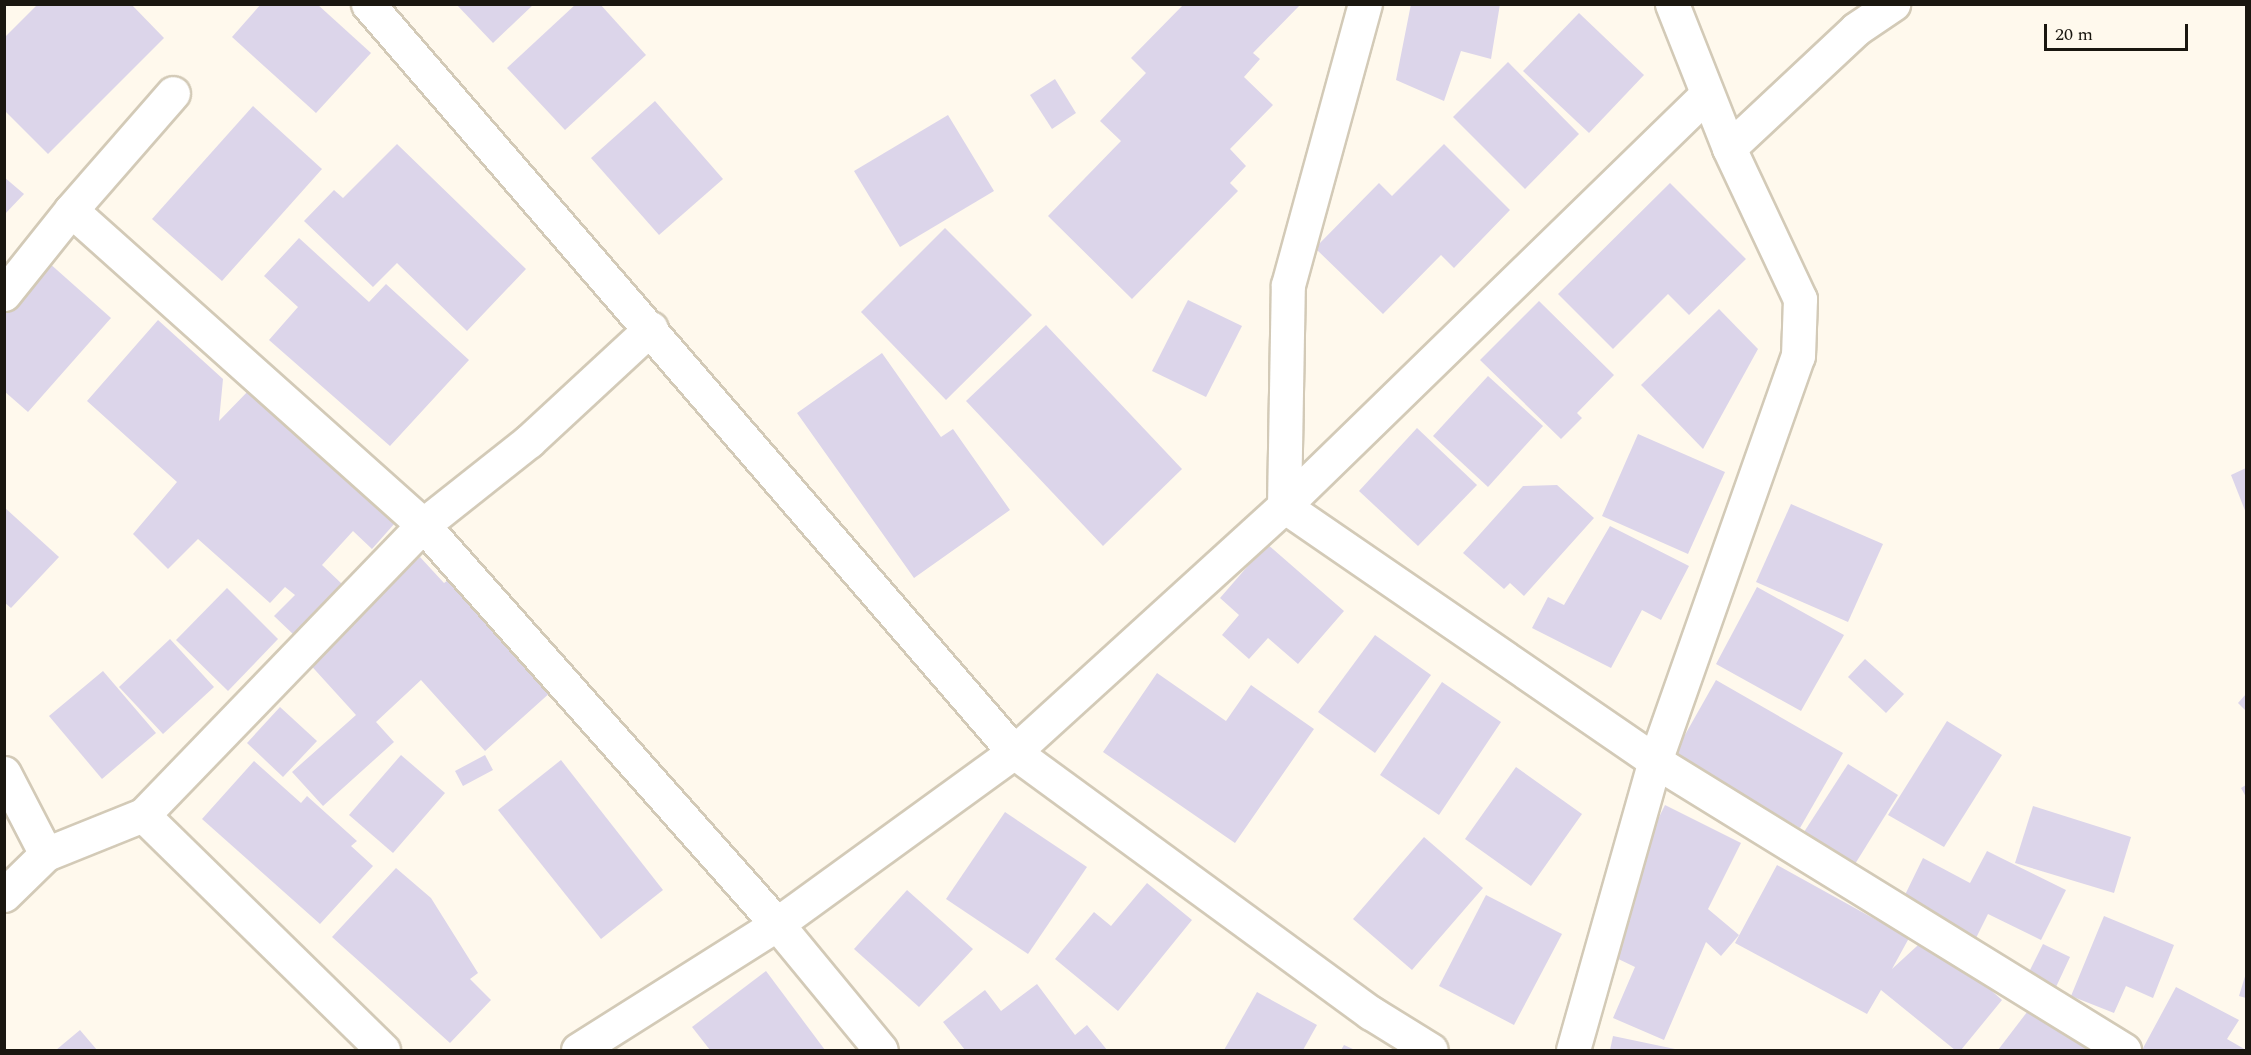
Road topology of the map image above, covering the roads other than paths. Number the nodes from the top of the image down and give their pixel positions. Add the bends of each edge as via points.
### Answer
1 (368, 4) edge
2 (1365, 4) edge
3 (1672, 4) edge
4 (1893, 4) edge
5 (173, 93) dead end
6 (1706, 95) junction
7 (1729, 148) junction
8 (71, 210) junction
9 (4, 294) edge
10 (651, 328) junction
11 (1284, 507) junction
12 (423, 525) junction
13 (1014, 752) junction
14 (1654, 761) junction
15 (4, 774) edge
16 (143, 815) junction
17 (46, 854) junction
18 (4, 895) edge
19 (777, 924) junction
20 (383, 1050) edge
21 (578, 1050) edge
22 (880, 1050) edge
23 (1431, 1050) edge
24 (1573, 1050) edge
25 (2124, 1050) edge

1 - 10 street
2 - 11 street via 1288,285
3 - 6 street
4 - 7 street via 1856,28
5 - 8 street
6 - 7 street
6 - 11 street
7 - 14 street via 1800,299 1798,356
8 - 9 street
8 - 12 street
10 - 12 street via 529,441
10 - 13 street
11 - 13 street
11 - 14 street
12 - 16 street
12 - 19 street
13 - 19 street
13 - 23 street via 1371,1013
14 - 24 street
14 - 25 street
15 - 17 street
16 - 17 street
16 - 20 street
17 - 18 street
19 - 21 street
19 - 22 street

